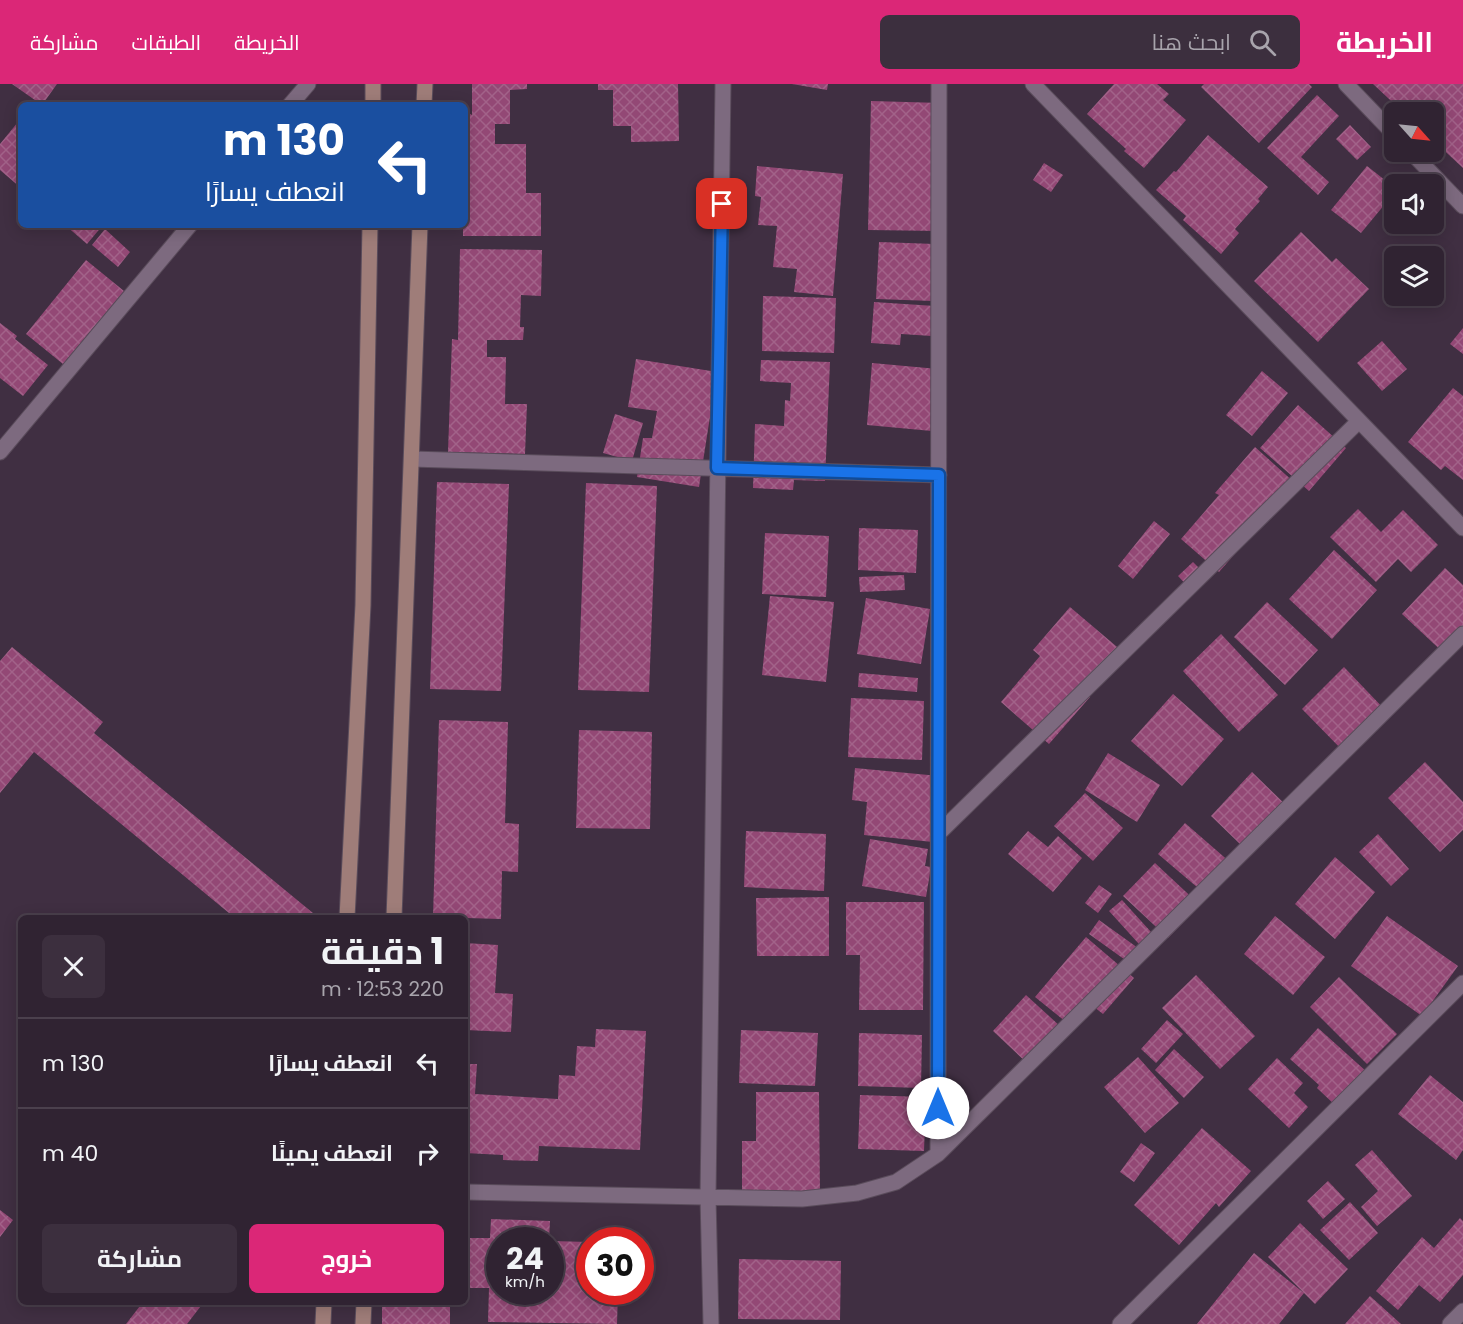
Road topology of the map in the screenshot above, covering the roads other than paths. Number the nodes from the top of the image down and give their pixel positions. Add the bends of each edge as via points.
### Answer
1 (308, 84) edge
2 (373, 84) edge
3 (425, 84) edge
4 (723, 84) edge
5 (939, 84) edge
6 (1033, 84) edge
7 (1346, 84) edge
8 (293, 102) edge
9 (373, 102) edge
10 (424, 102) edge
11 (1384, 124) edge
12 (1421, 162) edge
13 (1463, 206) edge
14 (187, 228) edge
15 (370, 228) edge
16 (420, 228) edge
17 (1359, 421) junction
18 (0, 452) edge
19 (412, 459) junction
20 (717, 468) junction
21 (939, 475) junction
22 (1463, 528) edge
23 (1463, 634) edge
24 (939, 833) junction
25 (347, 915) edge
26 (394, 915) edge
27 (1463, 983) edge
28 (938, 1154) junction
29 (468, 1192) edge
30 (708, 1197) junction
31 (324, 1305) edge
32 (364, 1305) edge
33 (1463, 1311) edge
34 (323, 1324) edge
35 (363, 1324) edge
36 (711, 1324) edge
37 (1120, 1324) edge
38 (1450, 1324) edge

1 - 8 street
2 - 9 main road
3 - 10 main road
4 - 20 street
5 - 21 street
6 - 17 street
7 - 11 street
12 - 13 street
14 - 18 street
15 - 25 main road via 363,604
16 - 19 main road
17 - 22 street
17 - 24 street
19 - 20 street
19 - 26 main road
20 - 21 street
20 - 30 street
21 - 24 street
23 - 28 street
24 - 28 street
27 - 37 street
28 - 30 street via 896,1182 857,1193 802,1199
29 - 30 street
30 - 36 street
31 - 34 main road
32 - 35 main road
33 - 38 street

